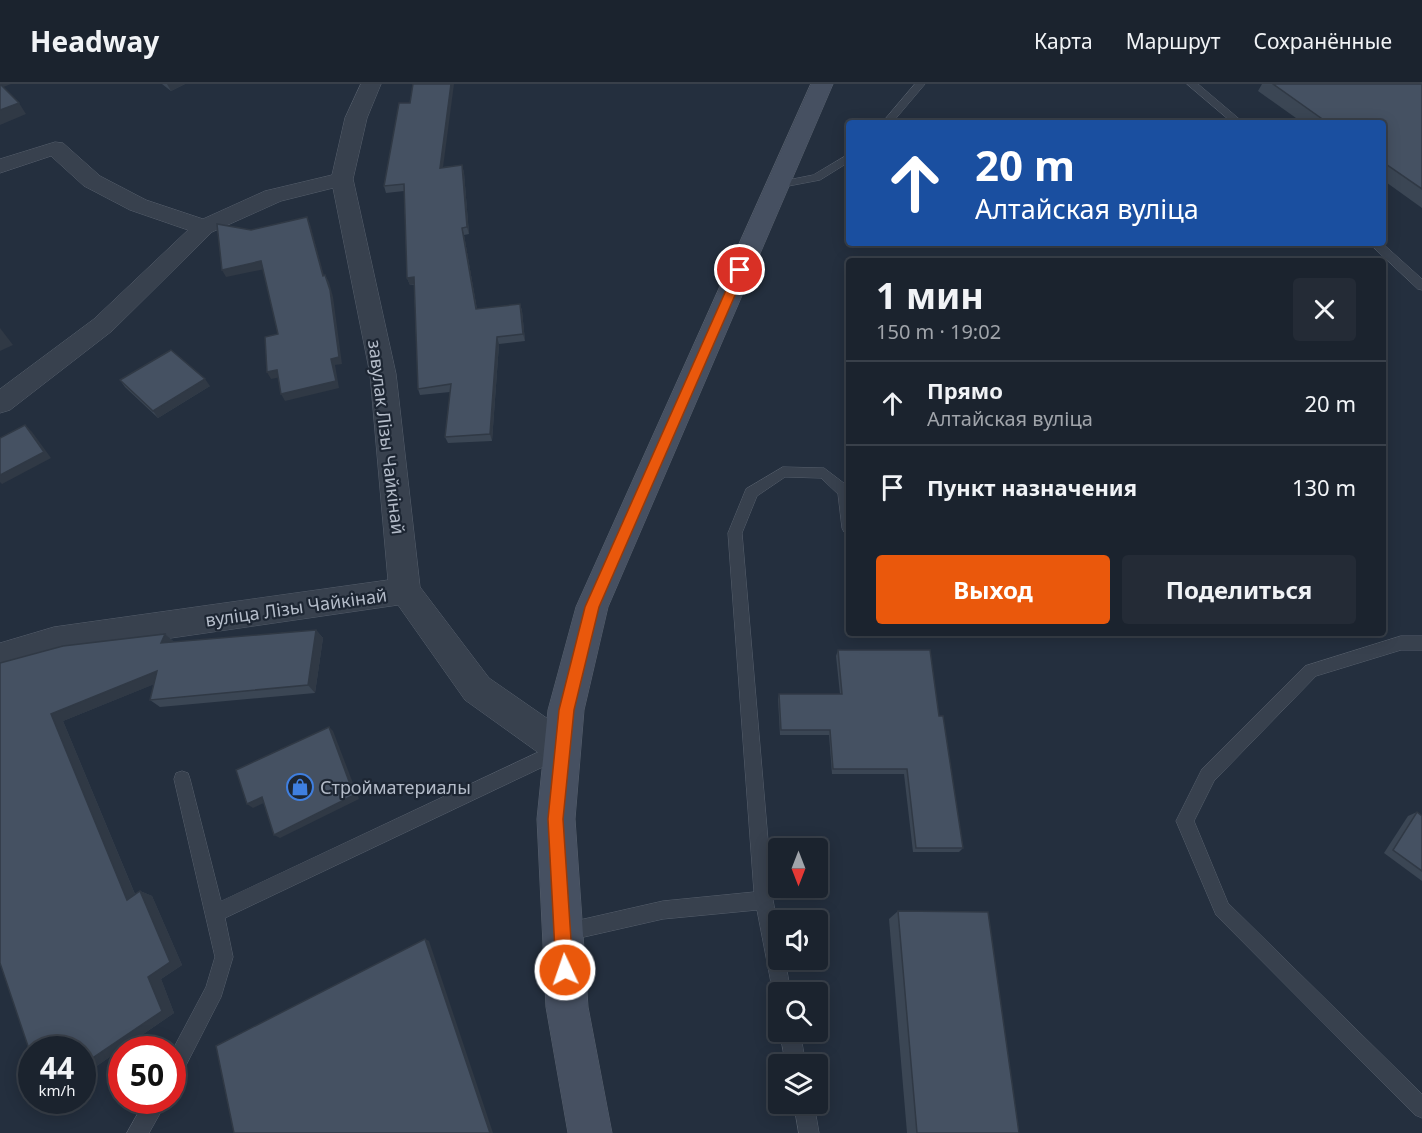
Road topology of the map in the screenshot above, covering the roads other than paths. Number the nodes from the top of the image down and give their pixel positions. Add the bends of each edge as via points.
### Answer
1 (371, 84) edge
2 (822, 84) edge
3 (920, 84) edge
4 (1194, 84) edge
5 (890, 120) edge
6 (1236, 120) edge
7 (846, 159) edge
8 (0, 166) edge
9 (342, 179) junction
10 (778, 185) junction
11 (204, 227) junction
12 (1378, 246) edge
13 (1422, 286) edge
14 (0, 403) edge
15 (846, 501) edge
16 (405, 591) junction
17 (1422, 643) edge
18 (0, 658) edge
19 (562, 749) junction
20 (182, 779) dead end
21 (764, 900) junction
22 (215, 913) junction
23 (562, 933) junction
24 (780, 982) edge
25 (186, 1045) edge
26 (1422, 1107) edge
27 (149, 1114) edge
28 (806, 1114) edge
29 (137, 1133) edge
30 (590, 1133) edge
31 (809, 1133) edge

1 - 9 street, завулак Лізы Чайкінай via 356,118
2 - 10 main road
3 - 5 lane
4 - 6 lane
7 - 10 lane via 816,178
8 - 11 street via 55,148 92,181 138,205
9 - 11 street via 273,196
9 - 16 street, завулак Лізы Чайкінай via 383,375
10 - 19 main road via 592,607 566,710
11 - 14 street via 103,325
12 - 13 lane
15 - 21 lane via 845,492 824,473 783,472 751,493 735,533
16 - 18 street, вуліца Лізы Чайкінай via 54,641
16 - 19 street, вуліца Лізы Чайкінай via 477,689
17 - 26 lane via 1401,643 1311,671 1208,775 1185,821 1222,909
19 - 22 lane
19 - 23 main road via 556,819
20 - 22 lane
21 - 23 lane via 663,910
21 - 24 lane
22 - 25 lane via 224,957 214,990
23 - 30 main road via 567,1007
27 - 29 lane
28 - 31 lane

